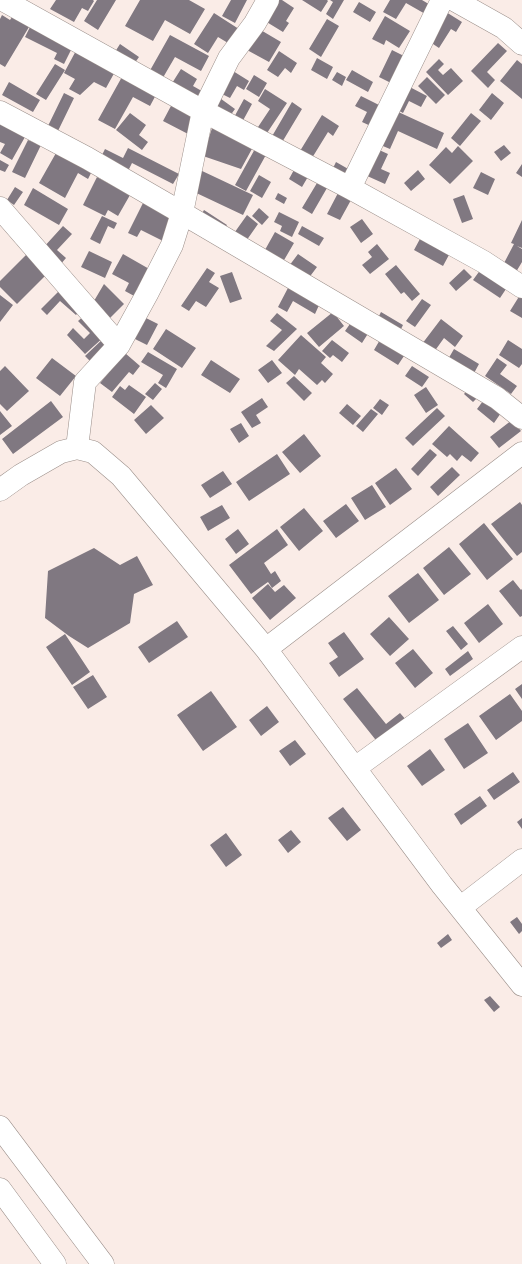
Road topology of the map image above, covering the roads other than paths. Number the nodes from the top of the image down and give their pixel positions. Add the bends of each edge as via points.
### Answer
1 (3, 0) edge
2 (268, 0) edge
3 (442, 0) edge
4 (454, 0) edge
5 (522, 44) edge
6 (202, 111) junction
7 (0, 112) edge
8 (350, 188) junction
9 (0, 208) edge
10 (182, 213) junction
11 (522, 287) edge
12 (119, 345) junction
13 (522, 418) edge
14 (77, 448) junction
15 (522, 453) edge
16 (0, 490) edge
17 (522, 647) edge
18 (266, 649) junction
19 (355, 768) junction
20 (522, 860) edge
21 (461, 907) junction
22 (522, 985) edge
23 (0, 1128) edge
24 (0, 1189) edge
25 (55, 1264) edge
26 (103, 1264) edge

1 - 6 street
2 - 6 street via 255,23 229,58
3 - 8 street
4 - 5 street via 504,28
6 - 8 street
6 - 10 street
7 - 10 street
8 - 11 street via 484,262
9 - 12 street
10 - 12 street via 172,245
10 - 13 street via 496,398
12 - 14 street via 85,382
14 - 16 street via 61,452
14 - 18 street via 93,452 121,476
15 - 18 street
17 - 19 street
18 - 19 street
19 - 21 street
20 - 21 street
21 - 22 street
23 - 26 street
24 - 25 street

